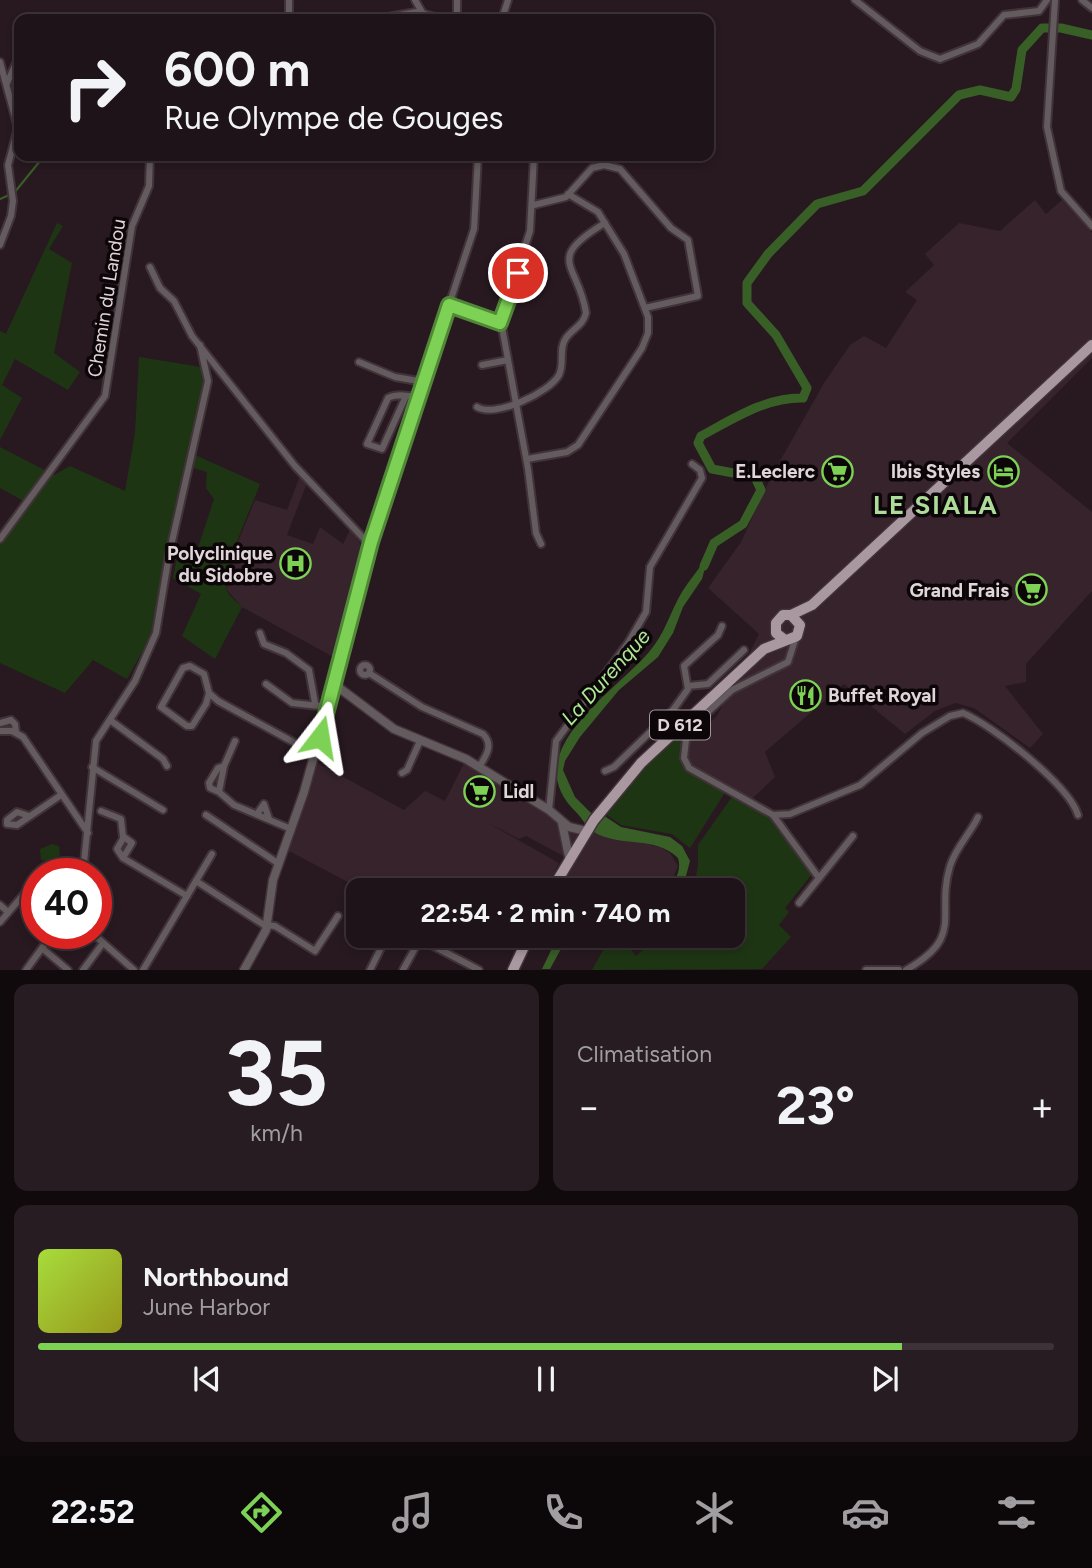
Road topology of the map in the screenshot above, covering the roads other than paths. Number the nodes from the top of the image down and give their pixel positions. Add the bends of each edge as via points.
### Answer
1 (415, 0) edge
2 (855, 0) edge
3 (1055, 0) edge
4 (1082, 0) edge
5 (1045, 4) edge
6 (1092, 8) edge
7 (422, 12) junction
8 (409, 14) edge
9 (428, 14) edge
10 (0, 62) edge
11 (14, 68) edge
12 (7, 83) junction
13 (14, 112) edge
14 (14, 142) edge
15 (150, 161) edge
16 (478, 161) edge
17 (534, 161) edge
18 (568, 194) junction
19 (534, 205) junction
20 (605, 223) junction
21 (1092, 226) edge
22 (1, 242) edge
23 (150, 267) dead end
24 (449, 305) junction
25 (645, 308) junction
26 (500, 323) junction
27 (200, 345) junction
28 (1092, 345) edge
29 (508, 360) junction
30 (359, 362) dead end
31 (482, 365) dead end
32 (424, 382) junction
33 (406, 396) junction
34 (419, 398) junction
35 (516, 403) junction
36 (477, 407) dead end
37 (396, 418) junction
38 (410, 424) junction
39 (527, 459) junction
40 (692, 464) dead end
41 (0, 539) edge
42 (541, 544) dead end
43 (370, 545) junction
44 (812, 605) junction
45 (791, 615) junction
46 (800, 625) junction
47 (722, 626) dead end
48 (775, 629) junction
49 (260, 633) dead end
50 (789, 639) junction
51 (764, 649) junction
52 (744, 650) dead end
53 (369, 673) dead end
54 (266, 684) dead end
55 (334, 684) junction
56 (688, 686) junction
57 (209, 693) junction
58 (218, 701) junction
59 (315, 703) junction
60 (206, 704) junction
61 (328, 707) junction
62 (673, 710) junction
63 (110, 720) junction
64 (684, 722) junction
65 (0, 723) edge
66 (0, 731) edge
67 (16, 732) junction
68 (235, 741) dead end
69 (420, 741) junction
70 (315, 754) junction
71 (167, 766) dead end
72 (224, 766) junction
73 (92, 767) junction
74 (479, 767) junction
75 (605, 771) dead end
76 (402, 773) dead end
77 (219, 792) junction
78 (61, 795) junction
79 (163, 810) dead end
80 (549, 810) junction
81 (101, 811) dead end
82 (257, 814) junction
83 (206, 815) dead end
84 (773, 815) junction
85 (1078, 815) dead end
86 (29, 816) dead end
87 (978, 817) dead end
88 (269, 818) junction
89 (561, 821) junction
90 (291, 829) junction
91 (587, 830) junction
92 (88, 832) junction
93 (853, 836) dead end
94 (122, 837) junction
95 (212, 854) dead end
96 (569, 857) junction
97 (85, 858) edge
98 (123, 858) junction
99 (279, 863) junction
100 (558, 878) edge
101 (819, 878) junction
102 (196, 881) junction
103 (187, 896) junction
104 (21, 897) edge
105 (799, 903) dead end
106 (0, 905) edge
107 (8, 912) junction
108 (338, 916) dead end
109 (0, 922) edge
110 (267, 925) junction
111 (381, 948) edge
112 (523, 948) edge
113 (41, 949) edge
114 (43, 949) edge
115 (99, 949) edge
116 (110, 949) edge
117 (26, 970) edge
118 (68, 970) edge
119 (83, 970) edge
120 (134, 970) edge
121 (143, 970) edge
122 (244, 970) edge
123 (370, 970) edge
124 (403, 970) edge
125 (479, 970) edge
126 (513, 970) edge
127 (866, 970) edge
128 (899, 970) edge
129 (906, 970) edge

1 - 7 street
2 - 5 street via 920,51 940,59 980,43 1004,16
3 - 21 street via 1047,127 1061,191
4 - 6 street
7 - 8 street
7 - 9 street
10 - 12 street
11 - 12 street
12 - 13 street
14 - 22 street via 8,164 13,201
15 - 41 street, Chemin du Landou via 149,186 132,226 105,396
16 - 24 street via 476,220
17 - 19 street
18 - 19 street
18 - 20 street via 598,212
18 - 25 street via 592,168 620,169 671,228 688,240 698,296
19 - 26 street
20 - 25 street via 624,254
20 - 35 street via 580,239 570,254 570,271 586,313 583,323 562,345 558,376 542,392
23 - 27 street
24 - 26 street
24 - 32 street
25 - 39 street via 645,343 581,441 568,452
26 - 29 street
27 - 43 street via 295,466
27 - 63 street via 208,381 156,633
28 - 44 main road
29 - 31 street
29 - 35 street
30 - 32 street via 395,377
32 - 34 street
33 - 34 street
33 - 37 street
33 - 37 street via 388,398 367,444 382,449
34 - 38 street
35 - 36 street via 485,410
35 - 39 street
37 - 38 street
38 - 43 street
39 - 42 street
40 - 80 street via 702,478 650,567 646,612 556,741
43 - 55 street
44 - 45 main road
44 - 46 main road
45 - 46 main road
45 - 48 main road via 780,617
46 - 50 main road
47 - 56 street via 684,666 682,674
48 - 50 main road
48 - 51 main road, D 612
49 - 59 street via 264,644 309,670
50 - 51 main road, D 612
50 - 84 street via 792,653 788,662 732,690 687,731 684,761
51 - 64 main road, D 612
52 - 56 street via 708,684
53 - 74 street via 422,707 483,734 489,749
54 - 59 street via 292,703
55 - 61 street
55 - 69 street via 388,725
56 - 62 street
57 - 58 street
57 - 60 street
57 - 60 street via 204,674 187,665 161,708 189,726
58 - 60 street
58 - 70 street
59 - 61 street
61 - 70 street
62 - 64 street
62 - 75 street
63 - 71 street
63 - 73 street via 96,741
64 - 91 main road, D 612 via 641,763
65 - 67 street via 11,720
66 - 67 street
67 - 78 street
68 - 72 street
69 - 74 street
69 - 76 street
70 - 90 street
72 - 77 street
72 - 77 street via 209,783
73 - 79 street
73 - 92 street
74 - 80 street
77 - 82 street via 234,805
78 - 86 street
78 - 92 street
80 - 89 street
81 - 94 street via 121,818
82 - 88 street
82 - 88 street via 264,804
83 - 99 street
84 - 85 street via 797,813 855,787 930,727 963,713 1055,779
84 - 101 street
87 - 129 street via 951,863 939,944 932,954
88 - 90 street
89 - 91 street
89 - 96 street
90 - 99 street
91 - 96 main road, D 612
92 - 97 street
93 - 101 street
94 - 98 street via 117,851
94 - 98 street via 132,842
95 - 102 street
96 - 100 main road, D 612
98 - 103 street
99 - 110 street
101 - 105 street
102 - 103 street
102 - 110 street
103 - 121 street
104 - 107 street
106 - 107 street
107 - 109 street
108 - 110 street via 317,950
110 - 122 street
111 - 123 street
112 - 126 main road
113 - 117 street
114 - 118 street
115 - 119 street
116 - 120 street
124 - 125 street via 420,939
127 - 128 street

